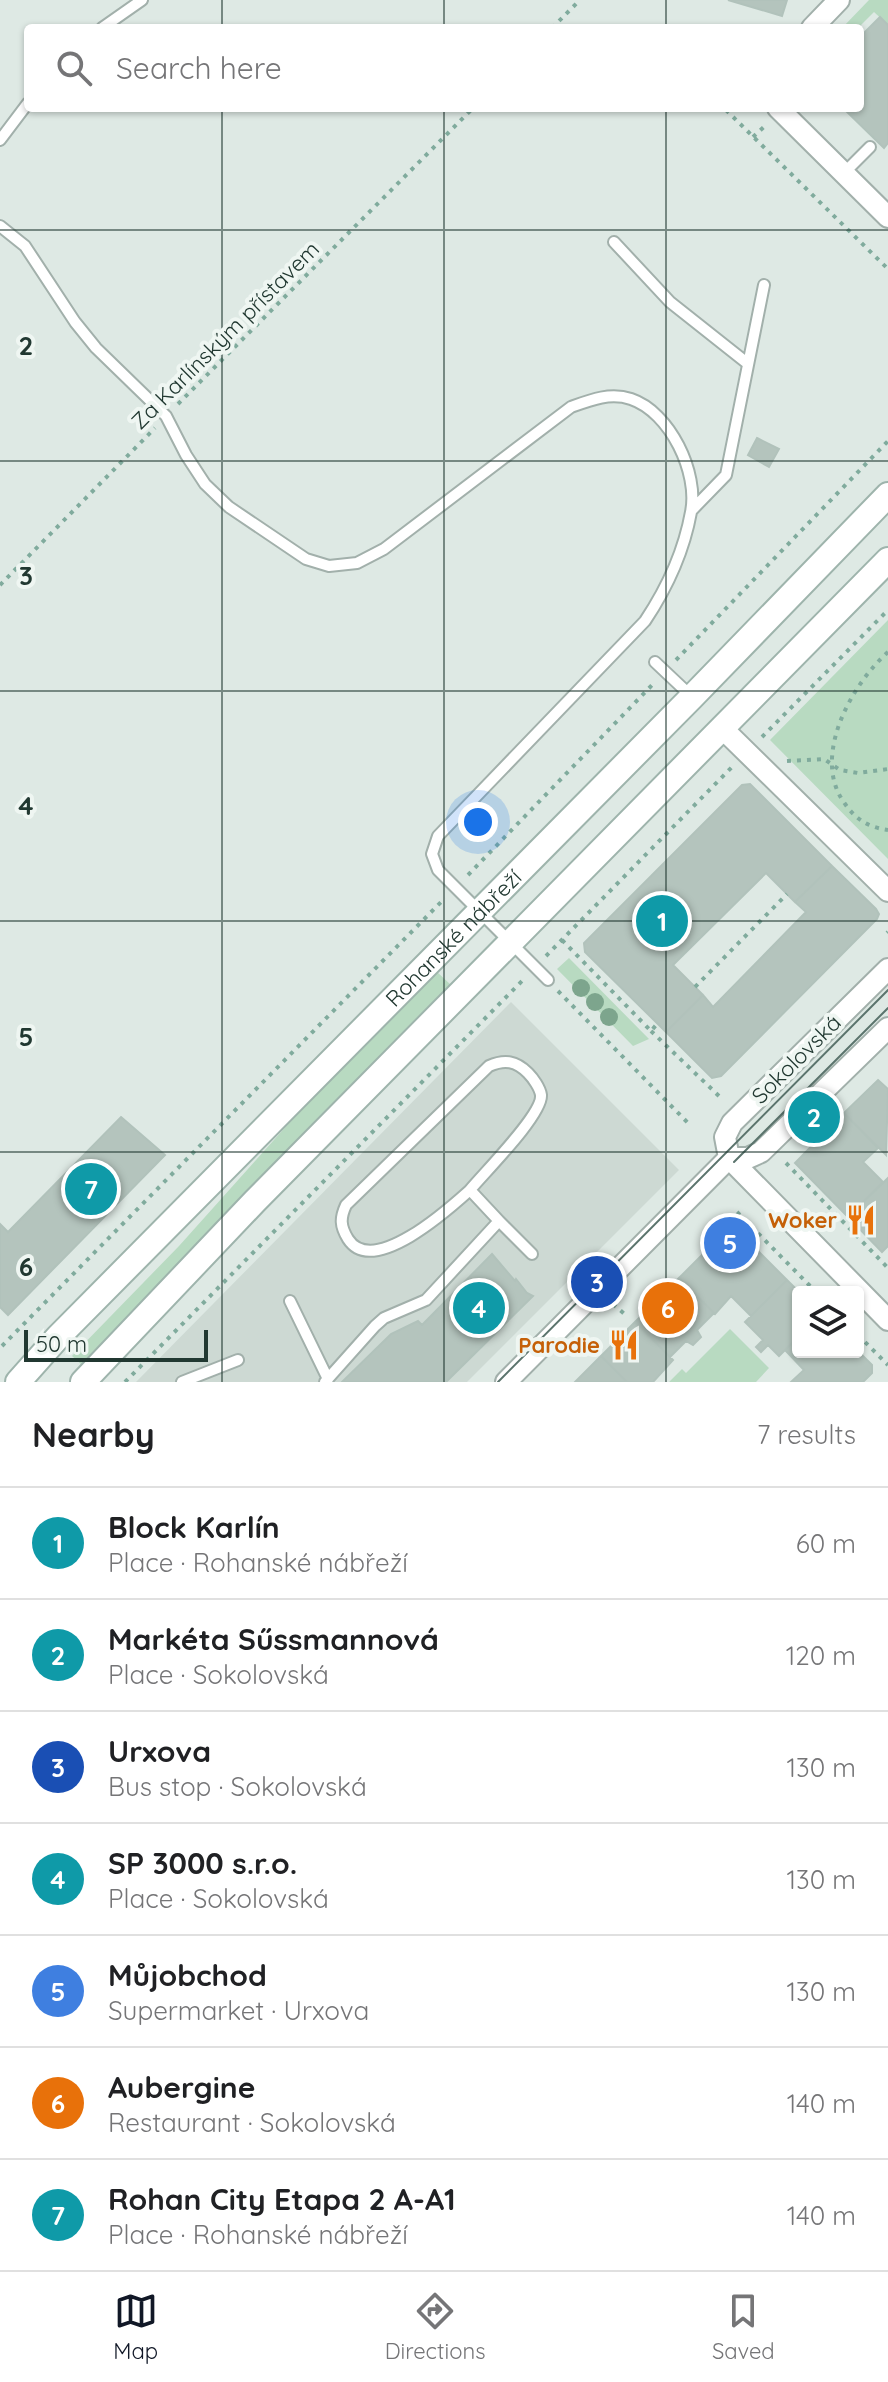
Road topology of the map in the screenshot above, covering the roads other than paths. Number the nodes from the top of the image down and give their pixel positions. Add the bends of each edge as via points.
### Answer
1 (142, 0) edge
2 (839, 0) edge
3 (108, 24) edge
4 (816, 24) edge
5 (24, 108) edge
6 (774, 114) edge
7 (0, 140) edge
8 (870, 147) dead end
9 (844, 173) junction
10 (888, 217) edge
11 (0, 226) edge
12 (614, 242) dead end
13 (764, 285) dead end
14 (747, 363) junction
15 (888, 495) edge
16 (692, 510) junction
17 (888, 560) edge
18 (655, 662) dead end
19 (692, 697) junction
20 (723, 729) junction
21 (888, 891) edge
22 (480, 912) junction
23 (511, 944) junction
24 (888, 969) edge
25 (548, 980) road end
26 (888, 1028) edge
27 (729, 1158) junction
28 (470, 1190) junction
29 (499, 1221) junction
30 (532, 1254) dead end
31 (290, 1301) dead end
32 (888, 1320) edge
33 (238, 1360) dead end
34 (327, 1380) edge
35 (18, 1382) edge
36 (83, 1382) edge
37 (182, 1382) edge
38 (506, 1382) edge

1 - 3 lane
2 - 4 street
5 - 7 lane
6 - 9 street
8 - 9 lane
9 - 10 street
11 - 16 lane via 25,246 96,348 166,416 205,484 229,507 306,559 329,566 357,563 384,549 571,407 601,396 630,399 655,413 678,444 691,480
12 - 14 lane via 670,302
13 - 14 lane
14 - 16 lane via 726,475
15 - 19 main road, Rohanské nábřeží
16 - 22 lane via 668,586 645,621 438,836 432,854 438,870
17 - 20 main road, Rohanské nábřeží
18 - 19 lane
19 - 22 main road, Rohanské nábřeží
20 - 21 street
20 - 23 main road, Rohanské nábřeží
22 - 23 lane
22 - 35 main road, Rohanské nábřeží
23 - 25 lane
23 - 36 main road, Rohanské nábřeží
24 - 27 street, Sokolovská via 732,1123 725,1137
26 - 27 street, Sokolovská via 761,1152
27 - 32 street
27 - 38 street, Sokolovská
28 - 28 lane via 424,1229 379,1250 352,1245 340,1218 346,1205 489,1066 502,1061 519,1064 541,1095 538,1112
28 - 29 lane
29 - 30 lane
29 - 34 lane via 426,1300 384,1318
31 - 34 lane
33 - 37 lane

